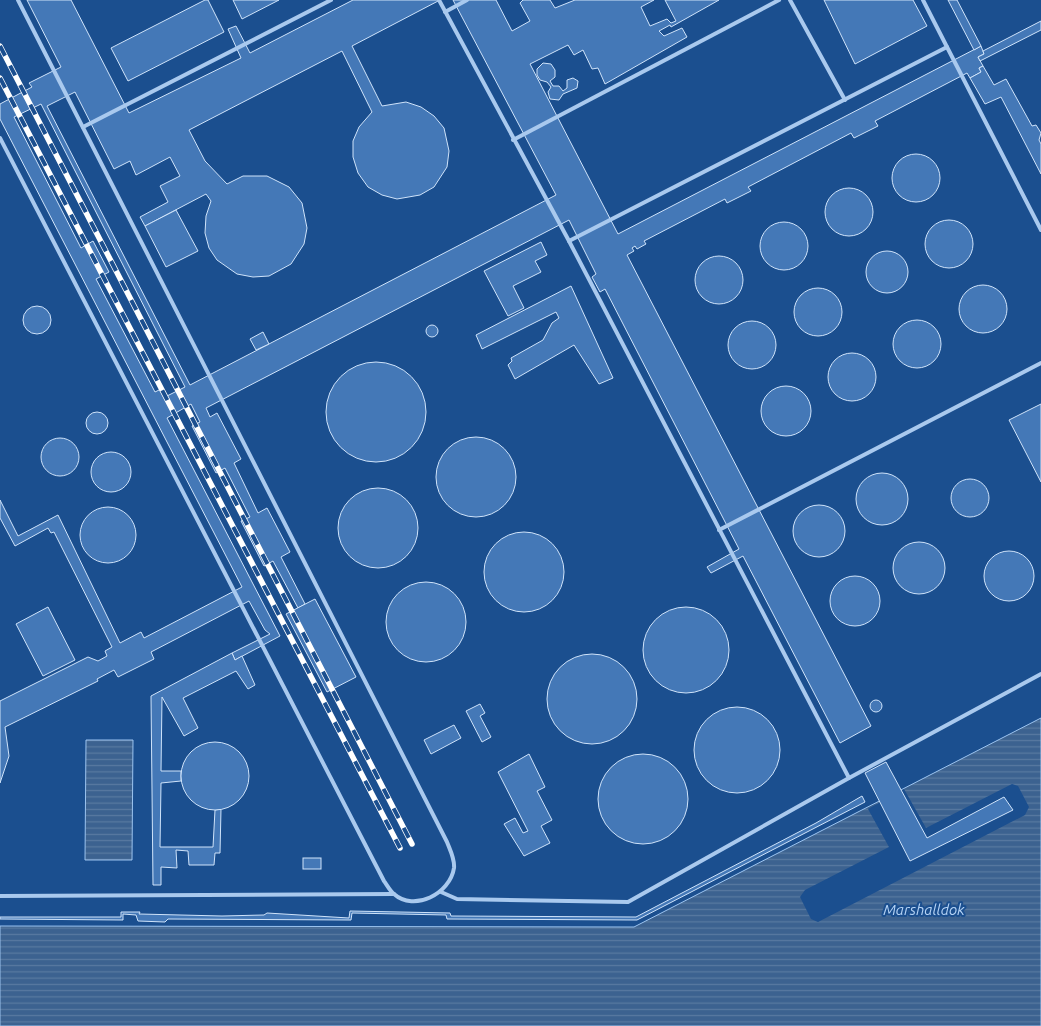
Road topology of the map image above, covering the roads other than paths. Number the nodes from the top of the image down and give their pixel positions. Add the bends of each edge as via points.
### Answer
1 (18, 0) edge
2 (331, 0) edge
3 (439, 0) edge
4 (467, 0) edge
5 (778, 0) edge
6 (790, 0) edge
7 (922, 0) edge
8 (445, 12) junction
9 (947, 47) junction
10 (845, 100) junction
11 (83, 127) junction
12 (0, 138) edge
13 (513, 140) junction
14 (1041, 230) edge
15 (569, 242) junction
16 (1041, 363) edge
17 (719, 530) junction
18 (1041, 674) edge
19 (848, 778) junction
20 (441, 892) junction
21 (394, 894) junction
22 (0, 896) edge

1 - 11 lane
2 - 11 lane
3 - 8 lane
4 - 8 lane
5 - 13 lane
6 - 10 lane
7 - 9 lane
8 - 13 lane
9 - 10 lane
9 - 14 lane
10 - 15 lane
11 - 20 lane via 450,848 454,868
12 - 21 lane
13 - 15 lane
15 - 17 lane
16 - 17 lane
17 - 19 lane
18 - 19 lane
19 - 20 lane via 628,902 458,899
20 - 21 lane via 424,900 407,901
21 - 22 lane

